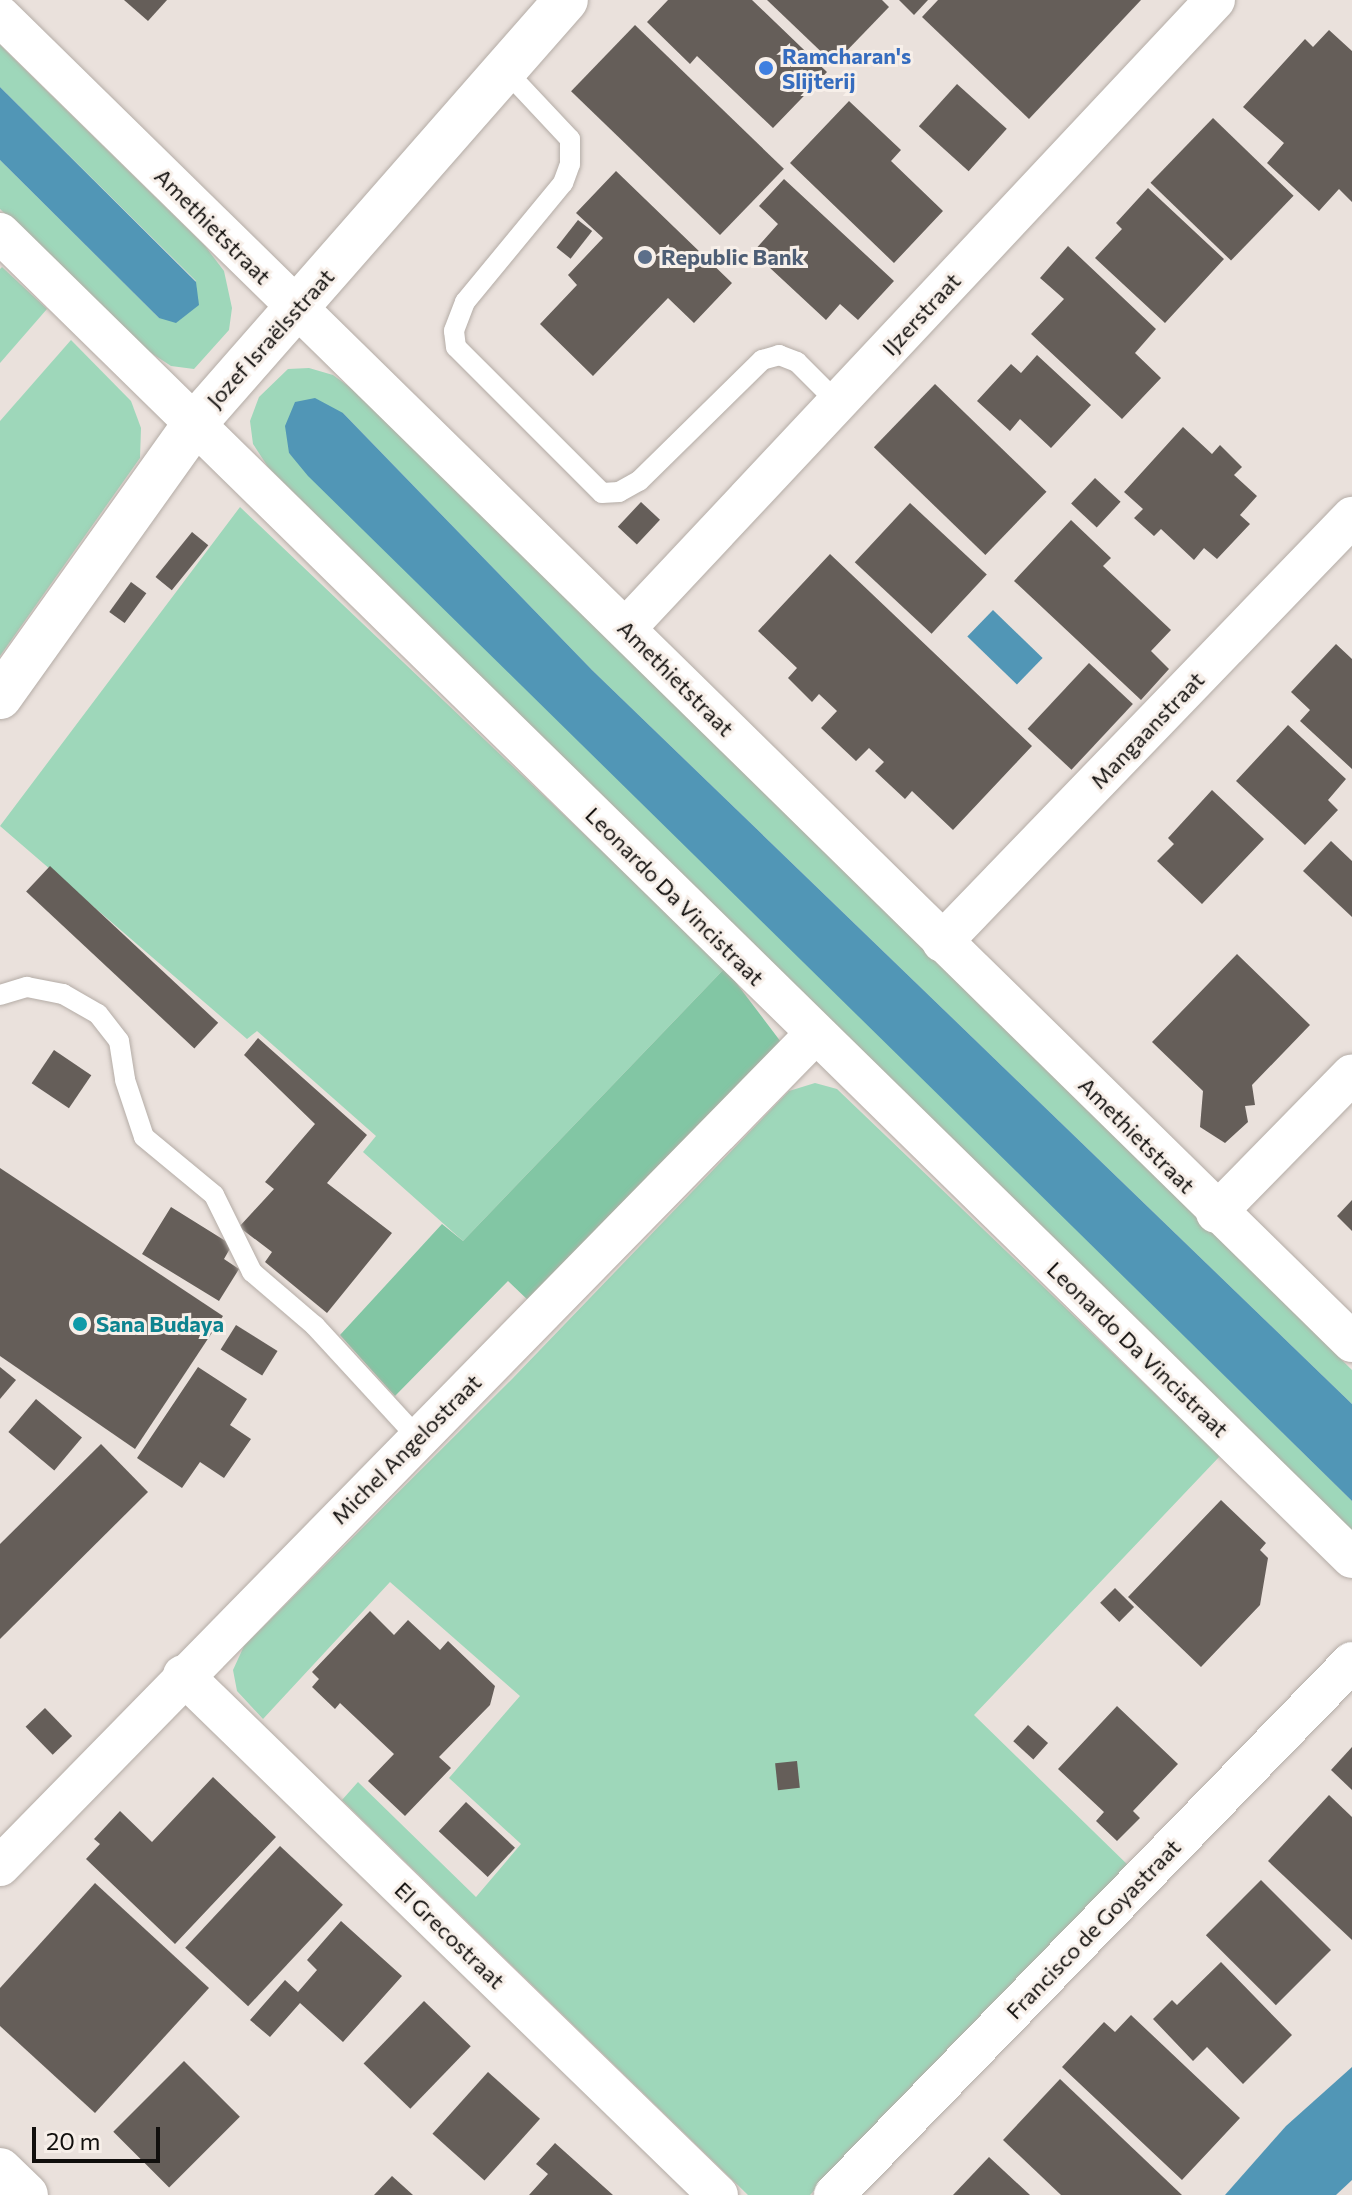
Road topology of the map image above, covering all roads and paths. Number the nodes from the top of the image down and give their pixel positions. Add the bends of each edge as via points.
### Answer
1 (566, 0) edge
2 (1205, 3) edge
3 (0, 16) edge
4 (507, 72) junction
5 (0, 233) edge
6 (297, 309) junction
7 (838, 403) junction
8 (196, 422) junction
9 (1352, 517) edge
10 (626, 628) junction
11 (0, 697) edge
12 (942, 942) junction
13 (0, 995) edge
14 (815, 1034) junction
15 (1352, 1074) edge
16 (1216, 1213) junction
17 (1352, 1342) edge
18 (417, 1437) junction
19 (1352, 1558) edge
20 (1352, 1662) edge
21 (183, 1675) junction
22 (0, 1866) edge
23 (0, 2170) edge
24 (26, 2195) edge
25 (718, 2195) edge
26 (834, 2195) edge

1 - 4 street, Jozef Israëlsstraat
2 - 7 street, IJzerstraat
3 - 6 street, Amethietstraat
4 - 6 street, Jozef Israëlsstraat
4 - 7 lane via 570,139 570,164 563,183 465,302 454,331 456,347 602,493 619,492 639,481 762,360 779,355 797,362
5 - 8 street, Leonardo Da Vincistraat
6 - 8 street, Jozef Israëlsstraat
6 - 10 street, Amethietstraat
7 - 10 street, IJzerstraat
8 - 11 street, Jozef Israëlsstraat
8 - 14 street, Leonardo Da Vincistraat
9 - 12 street, Mangaanstraat
10 - 12 street, Amethietstraat
12 - 16 street, Amethietstraat
13 - 18 lane via 27,987 63,994 98,1014 119,1041 125,1080 144,1137 214,1195 252,1272 315,1326
14 - 18 street, Michel Angelostraat
14 - 19 street, Leonardo Da Vincistraat
15 - 16 street
16 - 17 street, Amethietstraat
18 - 21 street, Michel Angelostraat
20 - 26 street, Francisco de Goyastraat
21 - 22 street, Michel Angelostraat
21 - 25 street, El Grecostraat
23 - 24 street

